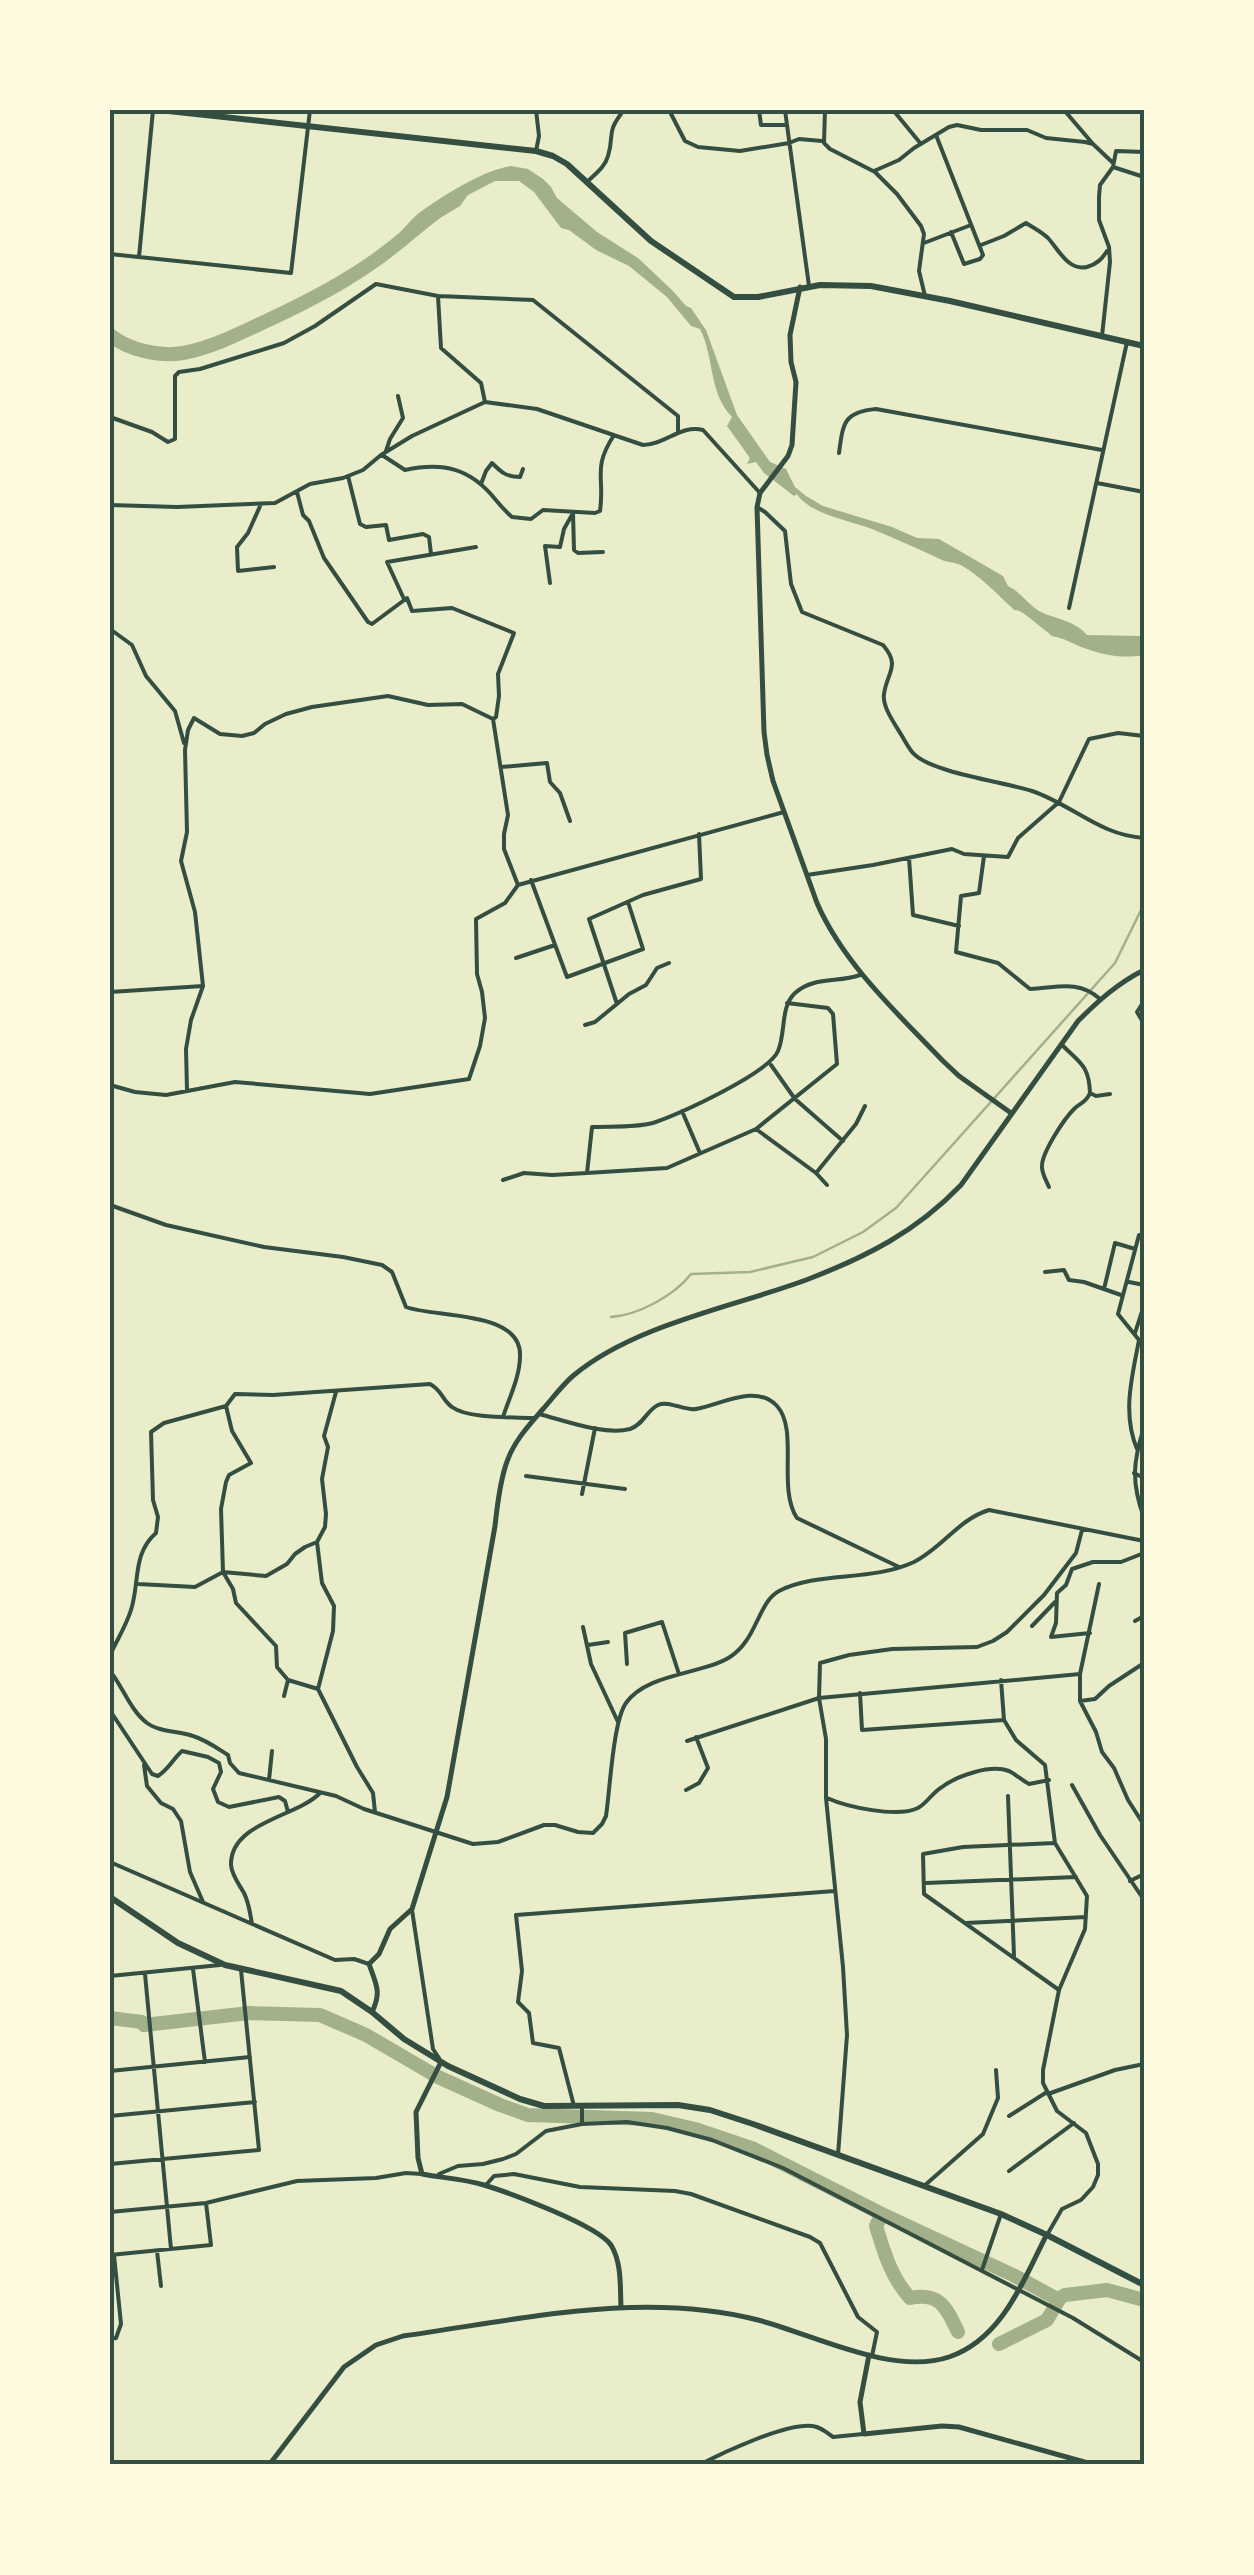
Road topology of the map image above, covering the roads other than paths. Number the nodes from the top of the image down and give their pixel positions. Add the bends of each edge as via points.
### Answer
1 (156, 110) edge
2 (310, 110) edge
3 (536, 110) edge
4 (624, 110) edge
5 (669, 110) edge
6 (759, 110) edge
7 (786, 110) edge
8 (825, 110) edge
9 (893, 110) edge
10 (1064, 110) edge
11 (308, 126) junction
12 (786, 126) junction
13 (936, 135) junction
14 (824, 141) junction
15 (789, 143) junction
16 (921, 144) junction
17 (1093, 144) junction
18 (536, 151) junction
19 (1144, 152) edge
20 (1112, 165) junction
21 (874, 171) junction
22 (1144, 176) edge
23 (587, 182) junction
24 (971, 225) junction
25 (951, 232) junction
26 (923, 243) junction
27 (979, 246) junction
28 (1108, 247) junction
29 (110, 254) edge
30 (139, 257) junction
31 (804, 287) junction
32 (438, 296) junction
33 (925, 296) junction
34 (1102, 336) junction
35 (1126, 342) junction
36 (1144, 346) edge
37 (398, 396) dead end
38 (486, 402) junction
39 (110, 417) edge
40 (678, 432) junction
41 (614, 435) junction
42 (1102, 450) junction
43 (384, 453) junction
44 (840, 454) dead end
45 (523, 469) dead end
46 (348, 476) junction
47 (1096, 483) junction
48 (481, 485) junction
49 (762, 490) junction
50 (297, 492) junction
51 (1144, 492) edge
52 (260, 504) junction
53 (110, 505) edge
54 (757, 508) junction
55 (573, 513) junction
56 (476, 547) dead end
57 (603, 552) dead end
58 (431, 554) junction
59 (274, 567) dead end
60 (550, 583) dead end
61 (404, 600) junction
62 (1070, 608) dead end
63 (110, 629) edge
64 (493, 719) junction
65 (1144, 736) edge
66 (185, 750) junction
67 (501, 767) junction
68 (1059, 802) junction
69 (784, 812) junction
70 (570, 822) dead end
71 (699, 834) junction
72 (1144, 838) edge
73 (909, 856) junction
74 (984, 856) junction
75 (807, 875) junction
76 (531, 880) junction
77 (518, 885) junction
78 (628, 902) junction
79 (958, 926) junction
80 (555, 945) junction
81 (516, 958) dead end
82 (668, 963) dead end
83 (604, 964) junction
84 (1144, 970) edge
85 (862, 974) junction
86 (202, 986) junction
87 (110, 992) edge
88 (1100, 999) junction
89 (1144, 1002) edge
90 (617, 1004) junction
91 (788, 1004) junction
92 (1144, 1024) edge
93 (585, 1025) dead end
94 (1060, 1043) junction
95 (770, 1064) junction
96 (110, 1085) edge
97 (187, 1090) junction
98 (1090, 1093) junction
99 (1110, 1094) dead end
100 (796, 1099) junction
101 (865, 1106) dead end
102 (682, 1110) junction
103 (1011, 1112) junction
104 (756, 1129) junction
105 (843, 1142) junction
106 (700, 1152) junction
107 (586, 1173) junction
108 (816, 1174) junction
109 (503, 1180) dead end
110 (827, 1185) dead end
111 (1049, 1187) dead end
112 (110, 1205) edge
113 (1144, 1228) edge
114 (1142, 1235) edge
115 (1136, 1249) junction
116 (1044, 1272) dead end
117 (1127, 1281) junction
118 (1144, 1285) edge
119 (1104, 1290) junction
120 (1123, 1296) junction
121 (1144, 1305) edge
122 (1134, 1332) junction
123 (336, 1391) junction
124 (226, 1406) junction
125 (536, 1416) junction
126 (502, 1417) junction
127 (1144, 1427) edge
128 (595, 1428) junction
129 (1137, 1450) junction
130 (1134, 1473) junction
131 (526, 1476) dead end
132 (1144, 1478) edge
133 (584, 1484) junction
134 (625, 1489) dead end
135 (582, 1494) dead end
136 (1144, 1518) edge
137 (1082, 1530) junction
138 (317, 1542) junction
139 (1144, 1542) edge
140 (1144, 1553) edge
141 (899, 1567) junction
142 (222, 1572) junction
143 (138, 1584) junction
144 (1099, 1584) dead end
145 (1055, 1602) junction
146 (1144, 1616) edge
147 (1135, 1621) dead end
148 (1032, 1626) dead end
149 (583, 1627) dead end
150 (1090, 1633) junction
151 (608, 1642) dead end
152 (586, 1645) junction
153 (110, 1655) edge
154 (1144, 1663) edge
155 (628, 1664) dead end
156 (110, 1671) edge
157 (679, 1674) junction
158 (1080, 1674) junction
159 (288, 1680) junction
160 (1001, 1680) junction
161 (318, 1689) junction
162 (860, 1693) junction
163 (284, 1696) dead end
164 (819, 1698) junction
165 (1080, 1701) junction
166 (110, 1702) edge
167 (1004, 1720) junction
168 (618, 1722) junction
169 (696, 1737) junction
170 (687, 1740) dead end
171 (272, 1751) dead end
172 (144, 1760) junction
173 (269, 1780) junction
174 (1049, 1780) junction
175 (1072, 1785) dead end
176 (686, 1790) dead end
177 (320, 1794) junction
178 (1008, 1796) dead end
179 (826, 1798) junction
180 (288, 1812) junction
181 (375, 1812) junction
182 (1144, 1825) edge
183 (1055, 1843) junction
184 (1010, 1845) junction
185 (110, 1862) edge
186 (1144, 1874) edge
187 (1076, 1877) junction
188 (1011, 1880) junction
189 (1130, 1882) junction
190 (924, 1884) junction
191 (836, 1890) junction
192 (110, 1898) edge
193 (1144, 1900) edge
194 (203, 1903) junction
195 (412, 1908) junction
196 (1086, 1918) junction
197 (1012, 1920) junction
198 (966, 1923) junction
199 (252, 1924) junction
200 (1014, 1956) junction
201 (370, 1964) junction
202 (225, 1965) junction
203 (192, 1969) junction
204 (241, 1969) junction
205 (145, 1974) junction
206 (110, 1976) edge
207 (1060, 1990) junction
208 (372, 2012) junction
209 (250, 2057) junction
210 (205, 2062) junction
211 (1144, 2064) edge
212 (440, 2066) junction
213 (154, 2067) junction
214 (996, 2070) dead end
215 (110, 2071) edge
216 (1048, 2092) junction
217 (255, 2102) junction
218 (579, 2108) junction
219 (158, 2112) junction
220 (110, 2116) edge
221 (1009, 2116) dead end
222 (582, 2122) junction
223 (1074, 2123) junction
224 (838, 2155) junction
225 (162, 2159) junction
226 (110, 2164) edge
227 (1009, 2171) dead end
228 (422, 2174) junction
229 (434, 2176) junction
230 (485, 2186) junction
231 (924, 2186) junction
232 (206, 2203) junction
233 (167, 2206) junction
234 (110, 2212) edge
235 (1001, 2214) junction
236 (1046, 2234) junction
237 (171, 2249) junction
238 (157, 2250) junction
239 (112, 2255) edge
240 (982, 2268) junction
241 (1144, 2285) edge
242 (162, 2286) dead end
243 (1020, 2287) junction
244 (621, 2307) junction
245 (110, 2339) edge
246 (871, 2355) junction
247 (1144, 2362) edge
248 (864, 2434) junction
249 (269, 2465) edge
250 (699, 2465) edge
251 (1095, 2465) edge

1 - 11 main road
1 - 30 street
2 - 11 street
3 - 18 street
4 - 23 street via 611,126 608,158
5 - 15 street via 686,141 698,147 740,152
6 - 12 street via 762,125
7 - 12 street
8 - 14 street
9 - 16 street
10 - 17 street
11 - 18 main road
11 - 30 street via 290,273
12 - 15 street
13 - 16 street
13 - 17 street via 957,125
13 - 24 street
14 - 15 street
14 - 21 street
15 - 31 street
16 - 21 street
17 - 20 street
18 - 23 main road
19 - 20 street via 1116,151
20 - 22 street
20 - 28 street via 1099,198
21 - 26 street via 921,226
23 - 31 main road via 650,241 734,297
24 - 25 street
24 - 27 street
25 - 26 street
25 - 27 street via 964,264 980,259
26 - 33 street via 919,271
27 - 28 street via 1026,223 1073,266 1099,262
28 - 34 street
29 - 30 street
31 - 33 main road via 871,286
31 - 49 street via 790,336 796,382 792,445
32 - 38 street via 441,348 481,383
32 - 39 street via 376,284 284,342 179,372 174,438 168,442
32 - 40 street via 533,300 678,416
33 - 34 main road
34 - 35 main road
35 - 36 main road
35 - 42 street
37 - 43 street via 404,418
38 - 41 street via 537,409
38 - 43 street
40 - 41 street via 653,445
40 - 49 street via 703,430
41 - 55 street via 600,465 600,511
42 - 44 street via 876,409 849,416
42 - 47 street
43 - 46 street
43 - 48 street via 405,470 454,468
45 - 48 street via 512,477 492,463
46 - 50 street
46 - 58 street via 360,524 386,525 389,540 423,534
47 - 51 street
47 - 62 street
48 - 55 street via 512,517
49 - 54 street
50 - 52 street
50 - 61 street via 324,558 368,622
52 - 53 street
52 - 59 street via 237,547 238,570
54 - 68 street via 786,531 791,584 802,612 883,644 891,654 883,697 914,754
54 - 69 street via 764,732
55 - 57 street via 574,550
55 - 60 street via 560,547 545,546
56 - 58 street
58 - 61 street via 387,562
61 - 64 street via 412,611 452,608 514,634 498,674
63 - 66 street via 132,645 146,676 175,710
64 - 66 street via 462,704 428,706 388,696 286,714 242,736 220,734 194,718
64 - 67 street
65 - 68 street via 1089,739
66 - 86 street via 188,832 181,861 195,912
67 - 70 street via 547,762
67 - 77 street via 508,814 504,850
68 - 72 street via 1109,832
68 - 74 street via 1018,838 1008,857
69 - 71 street
69 - 75 street
71 - 76 street
71 - 78 street via 701,879
73 - 74 street via 952,849
73 - 75 street
73 - 79 street via 913,916
74 - 79 street via 978,893 961,896
75 - 85 street via 825,922
76 - 77 street
76 - 80 street
77 - 97 street via 505,903 476,919 484,1018 469,1079 370,1094 236,1082
78 - 83 street via 589,918
78 - 83 street via 643,949
79 - 88 street via 956,952 998,962 1030,989 1089,988
80 - 81 street
80 - 83 street via 567,977
82 - 90 street
83 - 90 street
84 - 88 street
85 - 91 street via 813,982
85 - 103 street via 958,1076
86 - 87 street
86 - 97 street via 186,1049
88 - 94 street
89 - 92 street via 1136,1012
90 - 93 street
91 - 95 street
91 - 100 street via 828,1008 837,1064
94 - 98 street via 1086,1069
94 - 103 street
95 - 100 street
95 - 102 street
96 - 97 street via 166,1095
98 - 99 street
98 - 111 street via 1044,1157
100 - 104 street
100 - 105 street
101 - 105 street
102 - 106 street
102 - 107 street via 652,1123 592,1127
103 - 125 street via 961,1186 915,1227 807,1279 627,1342 575,1374
104 - 106 street
104 - 108 street
105 - 108 street
106 - 107 street via 667,1168
107 - 109 street via 524,1172
108 - 110 street
112 - 126 street via 264,1247 382,1264 406,1307 496,1324 521,1351
113 - 114 street
114 - 115 street
115 - 117 street
115 - 119 street via 1115,1242
116 - 119 street via 1064,1270 1069,1280
117 - 118 street
117 - 120 street
119 - 120 street
120 - 122 street via 1118,1314
121 - 122 street
122 - 129 street via 1139,1340 1128,1393
123 - 124 street via 236,1394
123 - 126 street via 430,1384 455,1410
123 - 138 street via 324,1436 326,1514
124 - 142 street via 251,1463 226,1482
124 - 143 street via 151,1432 158,1517 156,1533 138,1559
125 - 126 street
125 - 128 street
125 - 195 street via 506,1466 447,1797
127 - 129 street
128 - 133 street
128 - 141 street via 630,1429 663,1403 688,1409 764,1398 783,1417 790,1506 797,1518
129 - 130 street
130 - 132 street
130 - 136 street
131 - 133 street
133 - 134 street
133 - 135 street
137 - 139 street
137 - 141 street via 989,1510 961,1524 933,1552
137 - 164 street via 1076,1553 1044,1595 993,1641 820,1663
138 - 142 street via 266,1576
138 - 161 street via 322,1583 334,1606
140 - 145 street via 1072,1569
141 - 157 street via 776,1593 742,1648 715,1666
142 - 143 street via 195,1587
142 - 159 street via 236,1603 276,1646 277,1667
143 - 153 street
144 - 150 street
145 - 148 street
145 - 150 street via 1050,1637
146 - 147 street
149 - 152 street
150 - 158 street
151 - 152 street
152 - 168 street
154 - 165 street via 1095,1699
155 - 157 street via 626,1633 662,1622
156 - 173 street via 150,1726 197,1737 228,1755 239,1774
157 - 168 street via 632,1696
158 - 160 street
158 - 165 street
159 - 161 street
159 - 163 street
160 - 162 street
160 - 167 street
161 - 181 street via 374,1793
162 - 164 street
162 - 167 street via 862,1730
164 - 169 street
164 - 179 street
165 - 182 street
166 - 172 street
167 - 174 street via 1045,1765
168 - 181 street via 606,1816 593,1832 544,1825 473,1844
169 - 170 street
169 - 176 street via 708,1768
171 - 173 street
172 - 180 street via 158,1776 182,1751 208,1756 221,1772 213,1789 218,1802 229,1807 279,1797
172 - 194 street via 147,1786 181,1821
173 - 177 street
174 - 179 street via 1028,1784 1006,1770 981,1771 907,1810
174 - 183 street
175 - 189 street
177 - 180 street
177 - 181 street
178 - 184 street
179 - 191 street
180 - 199 street via 252,1829 232,1856
183 - 184 street
183 - 187 street
184 - 188 street
184 - 190 street via 923,1854
185 - 194 street
186 - 189 street
187 - 188 street
187 - 196 street via 1088,1896
188 - 190 street
188 - 197 street
189 - 193 street
190 - 198 street via 924,1894
191 - 218 street via 516,1915 518,2002 528,2013 533,2042 560,2048
191 - 224 street via 847,2035
192 - 202 main road
194 - 199 street
195 - 201 street
195 - 212 street
196 - 197 street
196 - 207 street
197 - 198 street
197 - 200 street
198 - 200 street
199 - 201 street via 334,1960
200 - 207 street
201 - 208 street via 379,1999
202 - 203 street
202 - 204 main road
203 - 205 street
203 - 210 street
204 - 208 main road via 340,1991
204 - 209 street
205 - 206 street
205 - 213 street
207 - 216 street via 1043,2070
208 - 212 main road
209 - 210 street
209 - 217 street
210 - 213 street
211 - 216 street
212 - 218 main road via 520,2099
212 - 228 street via 416,2112
213 - 215 street
213 - 219 street
214 - 231 street via 998,2098 983,2134
216 - 221 street
216 - 223 street via 1057,2111
217 - 219 street
217 - 225 street via 259,2150
218 - 222 street
218 - 224 main road via 710,2110
219 - 220 street
219 - 225 street
222 - 229 street via 546,2131 503,2159
222 - 240 street via 627,2122 712,2140 783,2168
223 - 227 street
223 - 236 street via 1086,2133 1098,2175
224 - 231 main road
225 - 226 street
225 - 233 street
228 - 229 street
228 - 232 street via 298,2182
229 - 230 street
230 - 244 street via 600,2233 616,2257
230 - 246 street via 494,2176 514,2174 580,2187 675,2191 810,2236 820,2243 858,2318 877,2332
231 - 235 main road
232 - 233 street
232 - 237 street via 210,2244
233 - 234 street
233 - 237 street
235 - 236 main road
235 - 240 street
236 - 241 main road
236 - 243 street
237 - 238 street
238 - 239 street
238 - 242 street
239 - 245 street via 121,2324
240 - 243 street
243 - 246 street via 994,2327 962,2352 929,2362
243 - 247 street
244 - 246 street via 726,2313
244 - 249 street via 376,2345 344,2367
246 - 248 street via 860,2402
248 - 250 street via 833,2437 808,2425 789,2428
248 - 251 street via 959,2427

